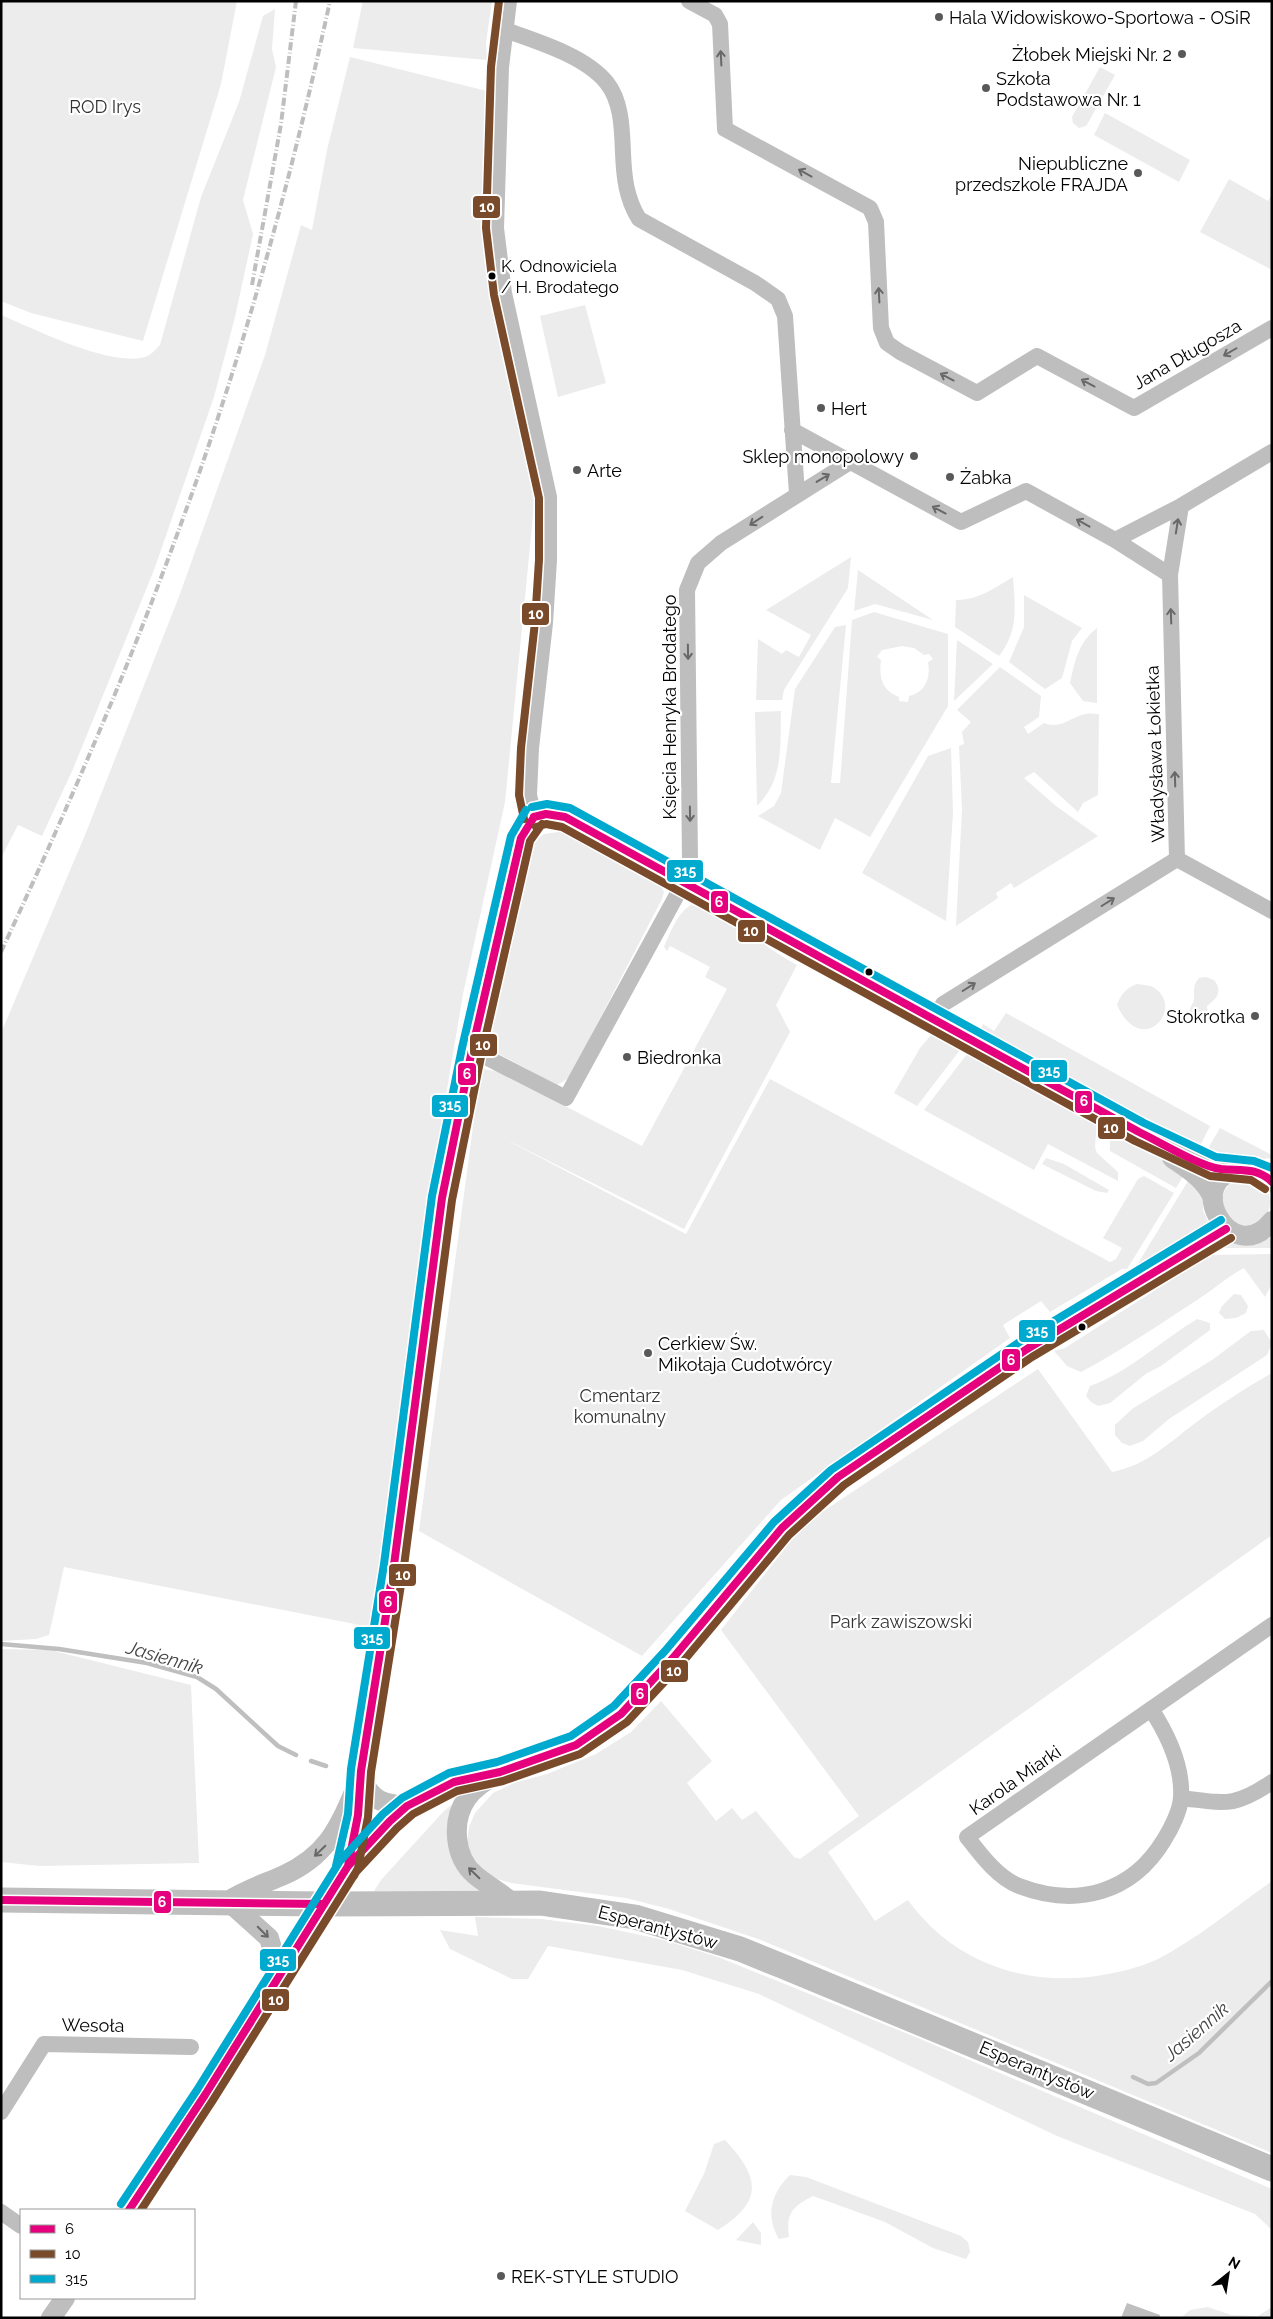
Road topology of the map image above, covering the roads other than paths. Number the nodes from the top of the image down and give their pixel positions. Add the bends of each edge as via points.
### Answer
1 (509, 1) edge
2 (689, 1) edge
3 (505, 30) junction
4 (1272, 328) edge
5 (792, 430) junction
6 (1272, 452) edge
7 (850, 462) junction
8 (797, 494) junction
9 (1180, 506) junction
10 (1115, 540) junction
11 (1170, 574) junction
12 (534, 817) junction
13 (1178, 859) junction
14 (684, 882) junction
15 (1272, 911) edge
16 (934, 1019) junction
17 (472, 1050) junction
18 (1139, 1132) junction
19 (1235, 1171) junction
20 (1270, 1178) edge
21 (1213, 1198) junction
22 (1269, 1227) edge
23 (1226, 1228) junction
24 (1272, 1625) edge
25 (1152, 1709) junction
26 (500, 1772) junction
27 (360, 1779) junction
28 (1272, 1782) edge
29 (1181, 1798) junction
30 (407, 1806) junction
31 (348, 1866) junction
32 (1, 1900) edge
33 (228, 1901) junction
34 (513, 1903) junction
35 (324, 1904) junction
36 (280, 1975) junction
37 (191, 2047) dead end
38 (1, 2112) edge
39 (1272, 2169) edge
40 (130, 2209) edge
41 (1, 2212) edge
42 (20, 2225) edge
43 (64, 2299) edge
44 (51, 2318) edge

1 - 3 street
4 -> 2 street, Jana Długosza via 1134,408 1037,356 977,393 887,342 881,328 876,222 870,208 725,129 720,24 715,15
3 - 5 street via 542,42 586,64 606,82 615,98 621,121 625,184 639,219 778,299 786,316
3 - 12 street via 496,228 504,293 549,497 550,560 531,748 529,795
5 - 7 street
5 - 8 street
6 - 9 street
8 -> 7 street, Księcia Henryka Brodatego
10 -> 7 street via 1026,491 961,522
8 -> 14 street, Księcia Henryka Brodatego via 698,562 687,590 690,860
9 - 10 street
11 -> 9 street, Władysława Łokietka
10 - 11 street
13 -> 11 street, Władysława Łokietka
12 - 14 street via 546,814 565,817
12 - 17 street via 521,838
13 - 15 street
16 -> 13 street, Władysława Łokietka via 943,1004
14 - 16 street
14 - 17 street, Księcia Henryka Brodatego via 566,1098
16 - 18 street
17 - 27 street via 442,1198 394,1565
18 - 19 street via 1213,1167
18 - 21 street via 1198,1177
19 - 20 street via 1251,1170
19 - 21 street via 1222,1179
21 - 23 street via 1214,1213
22 - 23 street via 1241,1234
23 - 26 street via 1027,1349 838,1477 782,1528 673,1658 621,1714 576,1745
24 - 25 street, Karola Miarki
25 - 29 street, Karola Miarki via 1176,1757
25 - 29 street, Karola Miarki via 967,1837 983,1858 1018,1886 1072,1898 1107,1891 1141,1868 1156,1853 1170,1831
26 - 30 street via 454,1782
34 -> 26 street via 475,1875 458,1848 457,1833 463,1805 481,1784
27 - 30 street via 374,1799 390,1805
27 - 31 street via 358,1815
27 -> 33 street via 335,1834 320,1852 302,1866 249,1888
28 - 29 street via 1244,1799 1226,1803
30 - 31 street via 379,1830
31 - 35 street
32 - 33 main road, Esperantystów
33 - 35 main road, Esperantystów
33 -> 36 street via 269,1938
34 - 35 main road, Esperantystów
34 - 39 main road, Esperantystów via 565,1906 635,1917 740,1950
35 - 36 street
36 - 40 street
37 - 38 street, Wesoła via 44,2044
41 - 42 street
43 - 44 street

